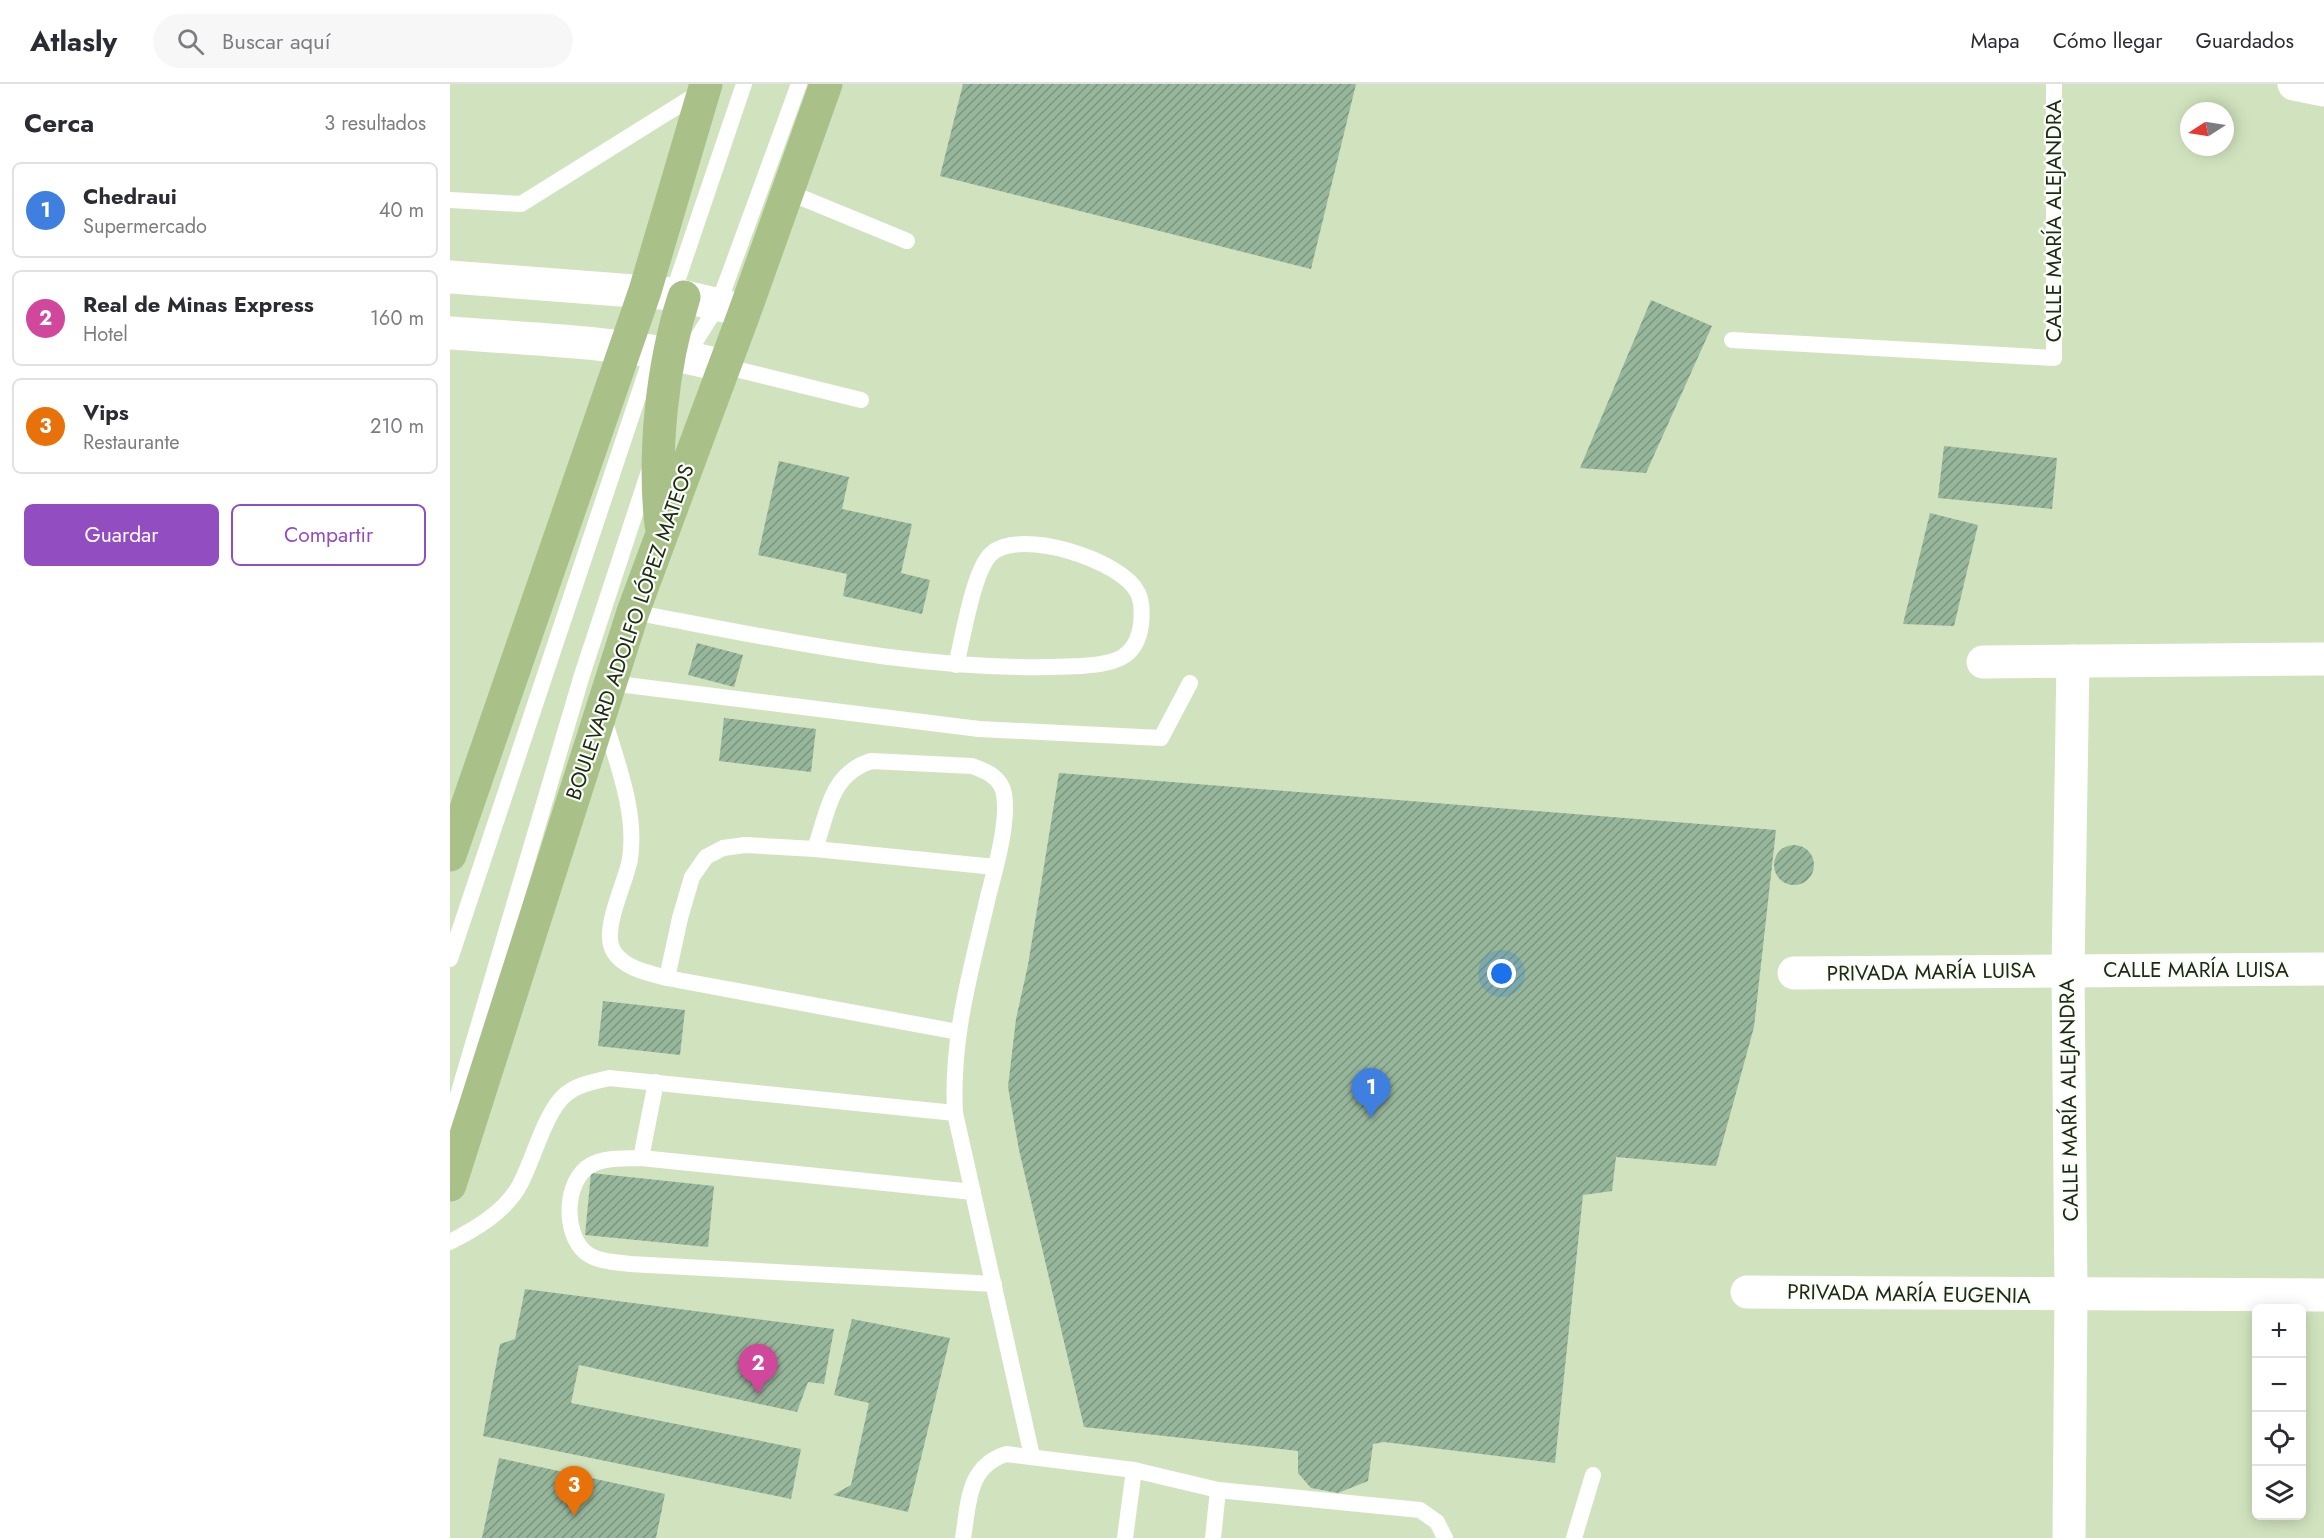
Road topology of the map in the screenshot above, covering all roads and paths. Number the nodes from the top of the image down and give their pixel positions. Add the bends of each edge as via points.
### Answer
1 (744, 84) edge
2 (799, 84) edge
3 (826, 84) edge
4 (2054, 84) edge
5 (2294, 84) edge
6 (705, 87) edge
7 (2324, 90) edge
8 (788, 192) junction
9 (450, 200) edge
10 (907, 241) dead end
11 (450, 277) edge
12 (667, 294) junction
13 (732, 308) junction
14 (450, 333) edge
15 (1732, 340) dead end
16 (658, 352) junction
17 (723, 366) junction
18 (861, 400) dead end
19 (661, 437) junction
20 (662, 536) junction
21 (633, 612) junction
22 (2324, 659) edge
23 (2073, 661) junction
24 (1983, 662) dead end
25 (956, 665) junction
26 (1190, 683) dead end
27 (606, 696) junction
28 (451, 848) edge
29 (815, 849) junction
30 (995, 867) junction
31 (450, 959) edge
32 (2324, 969) edge
33 (2068, 971) junction
34 (1794, 973) dead end
35 (667, 978) junction
36 (958, 1032) junction
37 (656, 1082) junction
38 (956, 1113) junction
39 (450, 1122) edge
40 (641, 1158) junction
41 (450, 1185) edge
42 (973, 1192) junction
43 (450, 1242) edge
44 (994, 1284) junction
45 (1747, 1292) dead end
46 (2071, 1295) junction
47 (2324, 1296) edge
48 (1032, 1456) junction
49 (1134, 1470) junction
50 (1593, 1475) dead end
51 (1218, 1490) junction
52 (963, 1538) edge
53 (1125, 1538) edge
54 (1213, 1538) edge
55 (1445, 1538) edge
56 (1574, 1538) edge
57 (2069, 1538) edge

1 - 12 lane
2 - 13 lane
3 - 8 main road, BOULEVARD ADOLFO LÓPEZ MATEOS
4 - 15 lane, CALLE MARÍA ALEJANDRA via 2054,358
5 - 7 street
6 - 9 lane via 521,204
6 - 12 main road
8 - 10 lane
8 - 13 main road, BOULEVARD ADOLFO LÓPEZ MATEOS
11 - 12 street
12 - 13 street
12 - 16 main road
12 - 16 main road
13 - 16 lane
13 - 17 main road, BOULEVARD ADOLFO LÓPEZ MATEOS
14 - 16 street
16 - 17 street
16 - 19 main road
16 - 28 main road
16 - 31 lane
17 - 18 lane
17 - 20 main road, BOULEVARD ADOLFO LÓPEZ MATEOS
19 - 20 main road via 657,490
19 - 39 lane via 582,675
20 - 21 main road, BOULEVARD ADOLFO LÓPEZ MATEOS
21 - 25 lane via 870,656
21 - 27 main road, BOULEVARD ADOLFO LÓPEZ MATEOS
22 - 23 street
23 - 24 street
23 - 33 street, CALLE MARÍA ALEJANDRA
25 - 25 lane via 1064,667 1102,665 1124,657 1139,639 1142,613 1138,593 1121,574 1095,560 1037,544 1011,543 992,552 981,567
26 - 27 lane via 1161,738 979,729
27 - 35 lane via 631,835 630,859 610,935 613,951 626,964
27 - 41 main road, BOULEVARD ADOLFO LÓPEZ MATEOS
29 - 30 lane
29 - 30 lane via 836,787 855,765 871,760 972,766 999,781 1004,793
29 - 35 lane via 745,845 723,848 706,857 692,878
30 - 36 lane
32 - 33 street, CALLE MARÍA LUISA
33 - 34 street, PRIVADA MARÍA LUISA
33 - 46 street, CALLE MARÍA ALEJANDRA
35 - 36 lane
36 - 38 lane via 953,1072
37 - 38 lane
37 - 40 lane
37 - 43 lane via 609,1078 581,1084 565,1095 546,1126 518,1189 474,1229
38 - 42 lane
40 - 42 lane
40 - 44 lane via 605,1160 579,1174 572,1194 571,1222 576,1240 586,1253 630,1264
42 - 44 lane
44 - 48 lane
45 - 46 street, PRIVADA MARÍA EUGENIA
46 - 47 street, PRIVADA MARÍA EUGENIA
46 - 57 street, CALLE MARÍA ALEJANDRA
48 - 49 lane
48 - 52 lane via 1006,1454 989,1460 970,1493
49 - 51 lane
49 - 53 lane
50 - 56 lane
51 - 54 lane
51 - 55 lane via 1420,1510 1437,1522

